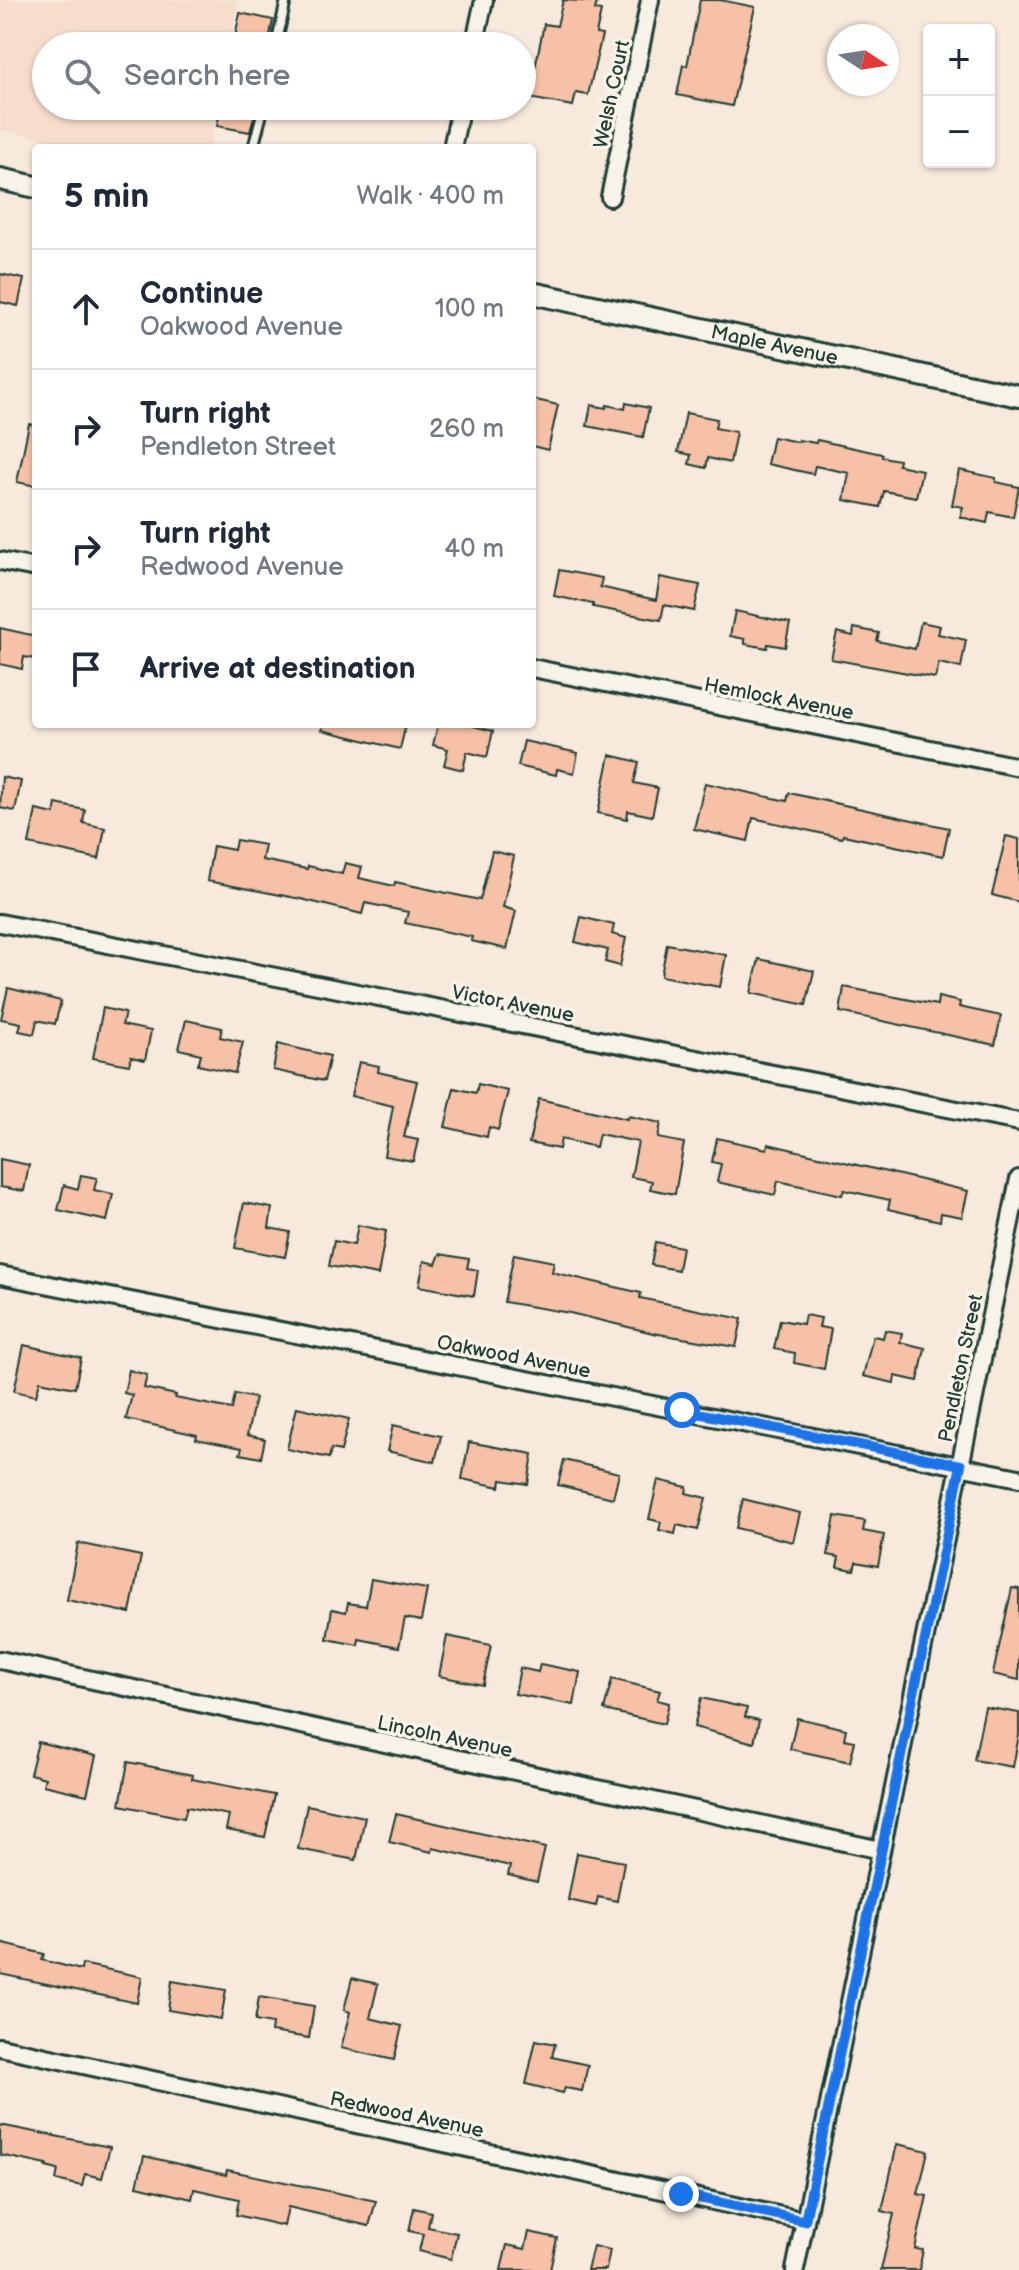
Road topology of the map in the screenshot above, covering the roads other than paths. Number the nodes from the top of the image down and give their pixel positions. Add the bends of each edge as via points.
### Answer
1 (286, 0) edge
2 (484, 0) edge
3 (650, 0) edge
4 (279, 32) edge
5 (477, 32) edge
6 (260, 120) edge
7 (458, 120) edge
8 (254, 144) edge
9 (453, 144) edge
10 (0, 179) edge
11 (32, 186) edge
12 (610, 197) dead end
13 (536, 294) edge
14 (1019, 396) edge
15 (0, 561) edge
16 (32, 567) edge
17 (536, 669) edge
18 (1019, 767) edge
19 (0, 923) edge
20 (1019, 1122) edge
21 (1019, 1179) edge
22 (0, 1275) edge
23 (961, 1465) junction
24 (1019, 1478) edge
25 (0, 1660) edge
26 (881, 1850) junction
27 (0, 2047) edge
28 (805, 2221) junction
29 (795, 2270) edge

1 - 4 lane
2 - 5 street
3 - 12 street, Welsh Court
6 - 8 lane
7 - 9 street
10 - 11 street
13 - 14 street, Maple Avenue
15 - 16 street
17 - 18 street, Hemlock Avenue
19 - 20 street, Victor Avenue
21 - 23 street, Pendleton Street
22 - 23 street, Oakwood Avenue
23 - 24 street, Oakwood Avenue
23 - 26 street, Pendleton Street
25 - 26 street, Lincoln Avenue
26 - 28 street, Pendleton Street
27 - 28 street, Redwood Avenue
28 - 29 street, Pendleton Street

